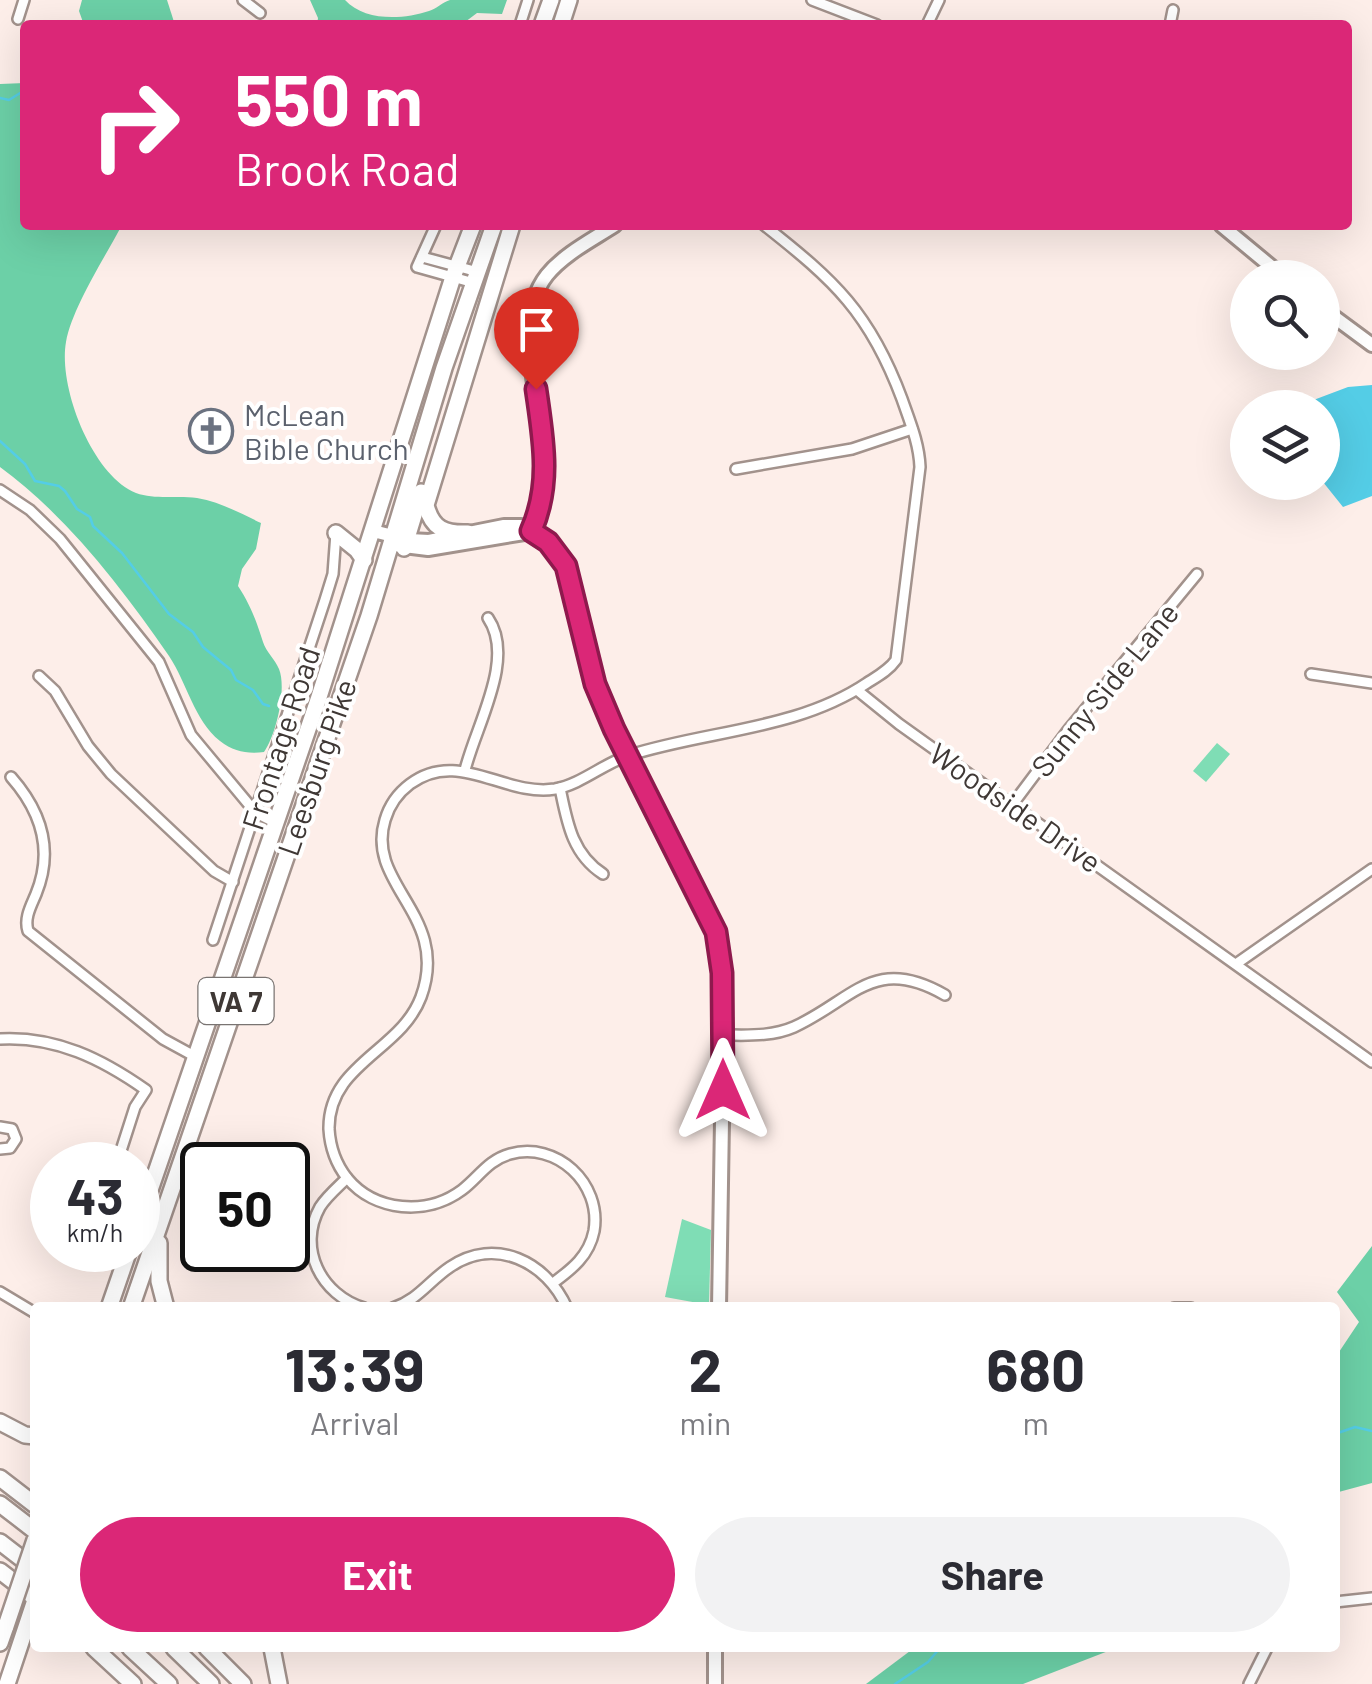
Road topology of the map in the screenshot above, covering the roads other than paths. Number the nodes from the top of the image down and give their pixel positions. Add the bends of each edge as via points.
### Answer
1 (24, 0) edge
2 (244, 0) edge
3 (812, 0) edge
4 (1173, 10) dead end
5 (260, 14) dead end
6 (18, 19) dead end
7 (864, 20) edge
8 (1171, 20) edge
9 (434, 230) edge
10 (471, 230) edge
11 (492, 230) edge
12 (510, 230) edge
13 (608, 230) edge
14 (770, 230) edge
15 (1227, 230) edge
16 (1264, 260) edge
17 (456, 271) junction
18 (476, 277) junction
19 (1340, 321) edge
20 (1372, 345) edge
21 (912, 429) junction
22 (736, 470) dead end
23 (0, 490) edge
24 (531, 531) junction
25 (468, 533) junction
26 (336, 534) joint
27 (372, 534) junction
28 (399, 542) junction
29 (364, 560) junction
30 (1196, 574) dead end
31 (488, 618) dead end
32 (1311, 674) dead end
33 (39, 676) dead end
34 (1372, 682) edge
35 (857, 690) junction
36 (627, 756) junction
37 (465, 770) junction
38 (10, 777) dead end
39 (560, 788) junction
40 (1012, 805) junction
41 (256, 813) junction
42 (276, 823) junction
43 (1372, 869) edge
44 (603, 874) dead end
45 (233, 882) junction
46 (213, 940) dead end
47 (1236, 964) junction
48 (945, 995) dead end
49 (723, 1035) junction
50 (0, 1039) edge
51 (196, 1058) junction
52 (1372, 1062) edge
53 (0, 1127) edge
54 (125, 1142) edge
55 (0, 1148) edge
56 (160, 1162) edge
57 (347, 1178) junction
58 (169, 1198) junction
59 (121, 1272) edge
60 (553, 1283) junction
61 (0, 1292) edge
62 (110, 1302) edge
63 (133, 1302) edge
64 (164, 1302) edge
65 (351, 1302) edge
66 (406, 1302) edge
67 (564, 1302) edge
68 (719, 1302) edge
69 (30, 1309) edge
70 (0, 1422) edge
71 (30, 1436) edge
72 (0, 1478) edge
73 (30, 1501) edge
74 (0, 1504) edge
75 (30, 1527) edge
76 (0, 1542) edge
77 (30, 1554) edge
78 (30, 1566) edge
79 (0, 1571) edge
80 (30, 1595) edge
81 (1372, 1598) edge
82 (1340, 1601) edge
83 (30, 1614) edge
84 (3, 1630) edge
85 (0, 1643) edge
86 (98, 1652) edge
87 (134, 1652) edge
88 (178, 1652) edge
89 (211, 1652) edge
90 (273, 1652) edge
91 (714, 1652) edge
92 (1265, 1652) edge
93 (130, 1681) edge
94 (8, 1684) edge
95 (169, 1684) edge
96 (211, 1684) edge
97 (243, 1684) edge
98 (279, 1684) edge
99 (714, 1684) edge
100 (1249, 1684) edge

1 - 6 street
2 - 5 street
3 - 7 street
4 - 8 street
9 - 17 street via 419,262
10 - 17 highway, Leesburg Pike
11 - 18 highway, Leesburg Pike / VA 7
12 - 25 highway via 426,505 436,526
13 - 24 main road via 556,266 533,299 528,330 545,464
14 - 21 street via 855,307 888,361
15 - 16 main road
17 - 18 street
17 - 27 highway, Leesburg Pike / VA 7
18 - 28 highway, Leesburg Pike / VA 7 via 444,368
19 - 20 main road
21 - 22 street via 852,450
21 - 35 street via 920,467 899,651 893,665
23 - 41 street via 60,539 155,657 191,735
24 - 25 main road via 516,526
24 - 28 main road via 444,547
24 - 36 main road via 566,566 589,664
25 - 28 main road
26 - 29 highway
26 - 41 street, Frontage Road via 332,574
27 - 28 main road
27 - 29 highway, Leesburg Pike / VA 7
28 - 58 highway, Leesburg Pike / VA 7
29 - 42 highway, Leesburg Pike / VA 7
30 - 40 street, Sunny Side Lane
31 - 37 street via 498,642 497,669
32 - 34 street
33 - 45 street via 111,774
35 - 36 street via 802,715
35 - 40 street, Woodside Drive
36 - 39 street
36 - 49 main road via 716,932
37 - 39 street via 521,788
37 - 57 street via 432,772 412,782 384,821 384,861 416,915 427,968 410,1018 349,1073 336,1094 329,1131
38 - 51 street via 34,807 44,841 28,931
39 - 44 street via 576,846
40 - 47 street, Woodside Drive
41 - 42 street
41 - 45 street, Frontage Road
42 - 51 highway, Leesburg Pike / VA 7
43 - 47 street
45 - 46 street, Frontage Road
47 - 52 street, Woodside Drive
48 - 49 street via 910,979 876,980 781,1032
49 - 68 main road
50 - 54 street via 78,1051 146,1090
51 - 56 highway, Leesburg Pike / VA 7
53 - 55 street via 16,1135 13,1146
57 - 60 street via 377,1201 426,1206 459,1192 499,1158 522,1152 552,1156 581,1178 595,1220 585,1254
57 - 65 street via 319,1210 312,1253 326,1284
58 - 63 highway, Leesburg Pike / VA 7
58 - 64 highway via 157,1262
59 - 62 highway
60 - 66 street via 527,1261 481,1254 459,1261
60 - 67 street
61 - 69 street
70 - 71 highway
72 - 73 highway
74 - 75 highway
76 - 78 highway
77 - 84 highway, bridge
79 - 80 highway
81 - 82 street
83 - 94 highway
84 - 85 highway
86 - 93 highway
87 - 95 highway
88 - 96 highway
89 - 97 highway
90 - 98 highway
91 - 99 main road
92 - 100 street

